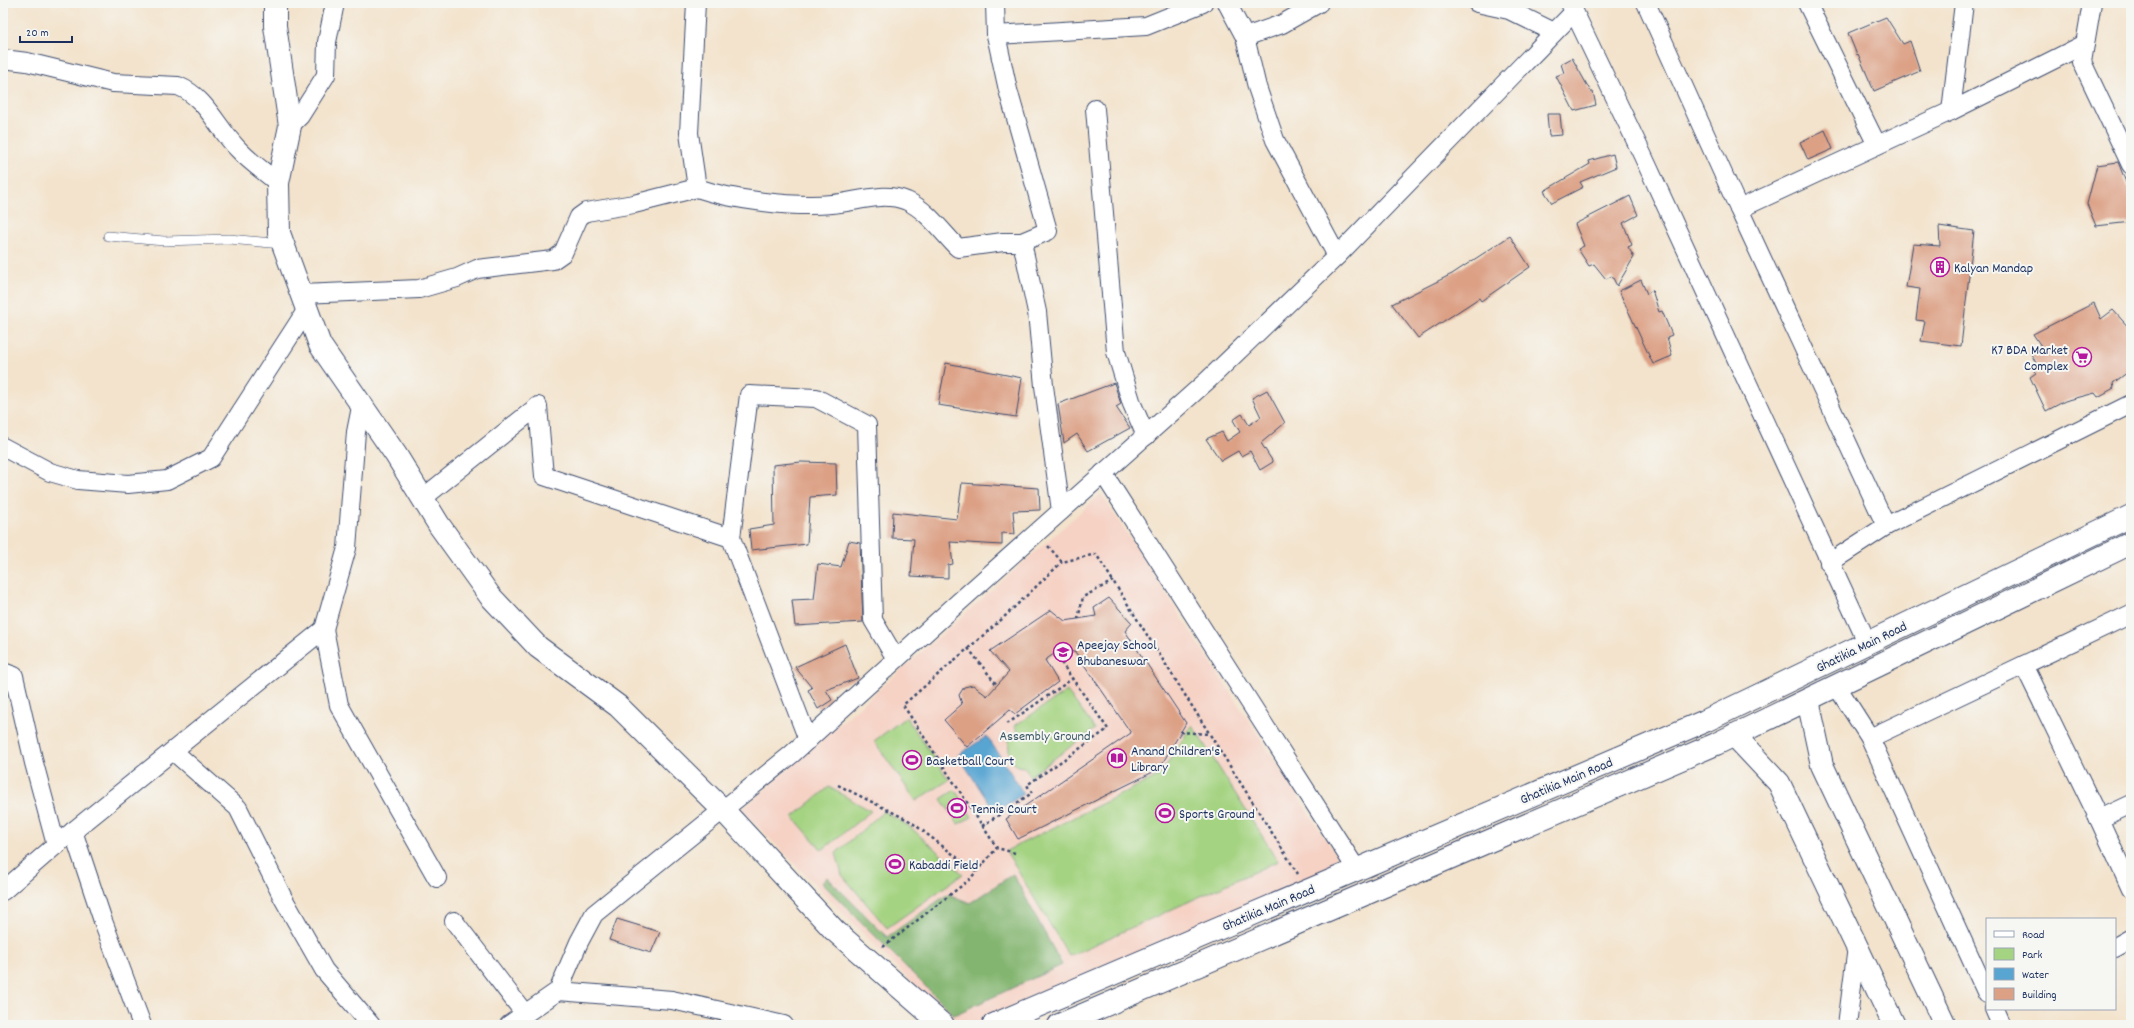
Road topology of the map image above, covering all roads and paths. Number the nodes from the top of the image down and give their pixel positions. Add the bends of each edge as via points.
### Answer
1 (275, 3) edge
2 (335, 3) edge
3 (696, 3) edge
4 (995, 3) edge
5 (1203, 3) edge
6 (1227, 3) edge
7 (1319, 3) edge
8 (1477, 3) edge
9 (1646, 3) edge
10 (1807, 3) edge
11 (1964, 3) edge
12 (2092, 3) edge
13 (1572, 8) edge
14 (1554, 32) junction
15 (996, 35) junction
16 (1245, 37) junction
17 (2085, 44) junction
18 (3, 59) edge
19 (1095, 109) dead end
20 (1951, 111) junction
21 (290, 126) junction
22 (1877, 145) junction
23 (2131, 165) edge
24 (278, 183) junction
25 (697, 188) junction
26 (1739, 209) junction
27 (108, 236) dead end
28 (1022, 242) junction
29 (283, 244) junction
30 (1337, 256) junction
31 (304, 303) junction
32 (2131, 404) edge
33 (361, 407) junction
34 (1146, 436) junction
35 (3, 446) edge
36 (1103, 473) junction
37 (422, 498) junction
38 (1061, 512) junction
39 (2131, 516) edge
40 (1886, 526) junction
41 (1037, 533) junction
42 (731, 538) junction
43 (2131, 544) edge
44 (2036, 561) junction
45 (1062, 562) junction
46 (1829, 563) junction
47 (1113, 581) junction
48 (2049, 583) junction
49 (2131, 614) edge
50 (1078, 619) dead end
51 (324, 629) junction
52 (1867, 642) junction
53 (968, 648) junction
54 (1055, 654) dead end
55 (896, 659) junction
56 (2024, 665) junction
57 (3, 672) edge
58 (1072, 679) junction
59 (997, 685) dead end
60 (1836, 685) junction
61 (1808, 700) junction
62 (1007, 724) dead end
63 (1180, 732) dead end
64 (1210, 734) junction
65 (1734, 735) junction
66 (1870, 738) junction
67 (808, 740) junction
68 (172, 751) junction
69 (1569, 779) junction
70 (838, 784) dead end
71 (1579, 802) junction
72 (2131, 804) edge
73 (724, 811) junction
74 (2099, 819) junction
75 (982, 826) junction
76 (73, 831) junction
77 (56, 845) junction
78 (997, 848) junction
79 (1015, 853) dead end
80 (1357, 870) junction
81 (976, 872) junction
82 (437, 878) dead end
83 (2131, 889) edge
84 (1308, 890) junction
85 (3, 891) edge
86 (454, 921) dead end
87 (2131, 938) edge
88 (1857, 946) junction
89 (2116, 946) edge
90 (868, 960) junction
91 (558, 991) junction
92 (1986, 992) edge
93 (525, 1014) junction
94 (142, 1025) edge
95 (371, 1025) edge
96 (509, 1025) edge
97 (784, 1025) edge
98 (943, 1025) edge
99 (993, 1025) edge
100 (1059, 1025) edge
101 (1847, 1025) edge
102 (1894, 1025) edge
103 (1945, 1025) edge

1 - 21 street via 275,26
2 - 21 street via 327,42 326,75 300,116
3 - 25 street via 689,133
4 - 15 street
5 - 15 street via 1146,26
6 - 16 street
7 - 16 street via 1282,24
8 - 14 street via 1509,10
9 - 26 street
10 - 22 street
11 - 20 street
12 - 17 street
13 - 14 street
13 - 46 street via 1644,156
14 - 30 street
15 - 28 street via 1008,90 1048,231
16 - 30 street via 1257,86 1275,140
17 - 20 street
17 - 23 street via 2082,62
18 - 24 street via 113,83 178,86 188,90 199,98 239,150
19 - 34 street via 1116,352 1132,404
20 - 22 street
21 - 24 street
22 - 26 street
24 - 29 street via 279,233
25 - 28 street via 721,196 831,205 885,196 907,202 924,214 958,248
25 - 31 street via 634,204 586,212 578,217 563,253 553,260 477,268 457,278 419,289
26 - 40 street
27 - 29 lane via 164,241 229,239
28 - 38 street via 1037,312
29 - 31 street
30 - 34 street
31 - 33 street via 320,345
31 - 35 street via 211,458 167,480 128,484 78,480 50,472
32 - 40 street
33 - 37 street via 396,455
33 - 51 street via 356,432 347,548
34 - 36 street
36 - 38 street
36 - 80 street
37 - 42 street via 538,406 544,476
37 - 73 street via 490,596 538,647 618,706
38 - 41 street
39 - 44 street, Ghatikia Main Road
40 - 46 street
41 - 45 path
41 - 55 street
42 - 55 street via 749,395 816,398 867,425 874,620
42 - 67 street
43 - 48 street, Ghatikia Main Road
44 - 48 street
44 - 52 street, Ghatikia Main Road
45 - 47 path via 1096,554
45 - 53 path
46 - 52 street
47 - 50 path via 1083,597
47 - 64 path
48 - 60 street, Ghatikia Main Road
49 - 56 street
51 - 68 street
51 - 82 street via 339,705
52 - 69 street, Ghatikia Main Road via 1705,721
53 - 59 path
53 - 75 path via 903,705
54 - 58 path
55 - 67 street
56 - 66 street
56 - 74 street
57 - 77 street via 14,676
58 - 62 path
58 - 75 path via 1108,730 1027,785 1032,793
60 - 61 street, Ghatikia Main Road
60 - 66 street
61 - 65 street, Ghatikia Main Road
61 - 103 street via 1822,765
63 - 64 path
64 - 84 path
65 - 71 street, Ghatikia Main Road
65 - 88 street via 1779,783
66 - 92 street
67 - 73 street
68 - 76 street
68 - 95 street via 238,808 283,898 324,970
69 - 71 street
69 - 80 street, Ghatikia Main Road
70 - 81 path via 910,821
71 - 100 street, Ghatikia Main Road
72 - 74 street
73 - 90 street via 834,930
73 - 91 street via 594,914
74 - 83 street
75 - 78 path
76 - 77 street
76 - 94 street
77 - 85 street
78 - 79 path
78 - 81 path
80 - 84 street, Ghatikia Main Road
81 - 90 path
84 - 99 street, Ghatikia Main Road
86 - 93 street
87 - 89 street
88 - 101 street
88 - 102 street
90 - 98 street
91 - 93 street
91 - 97 street via 672,1000
93 - 96 street

